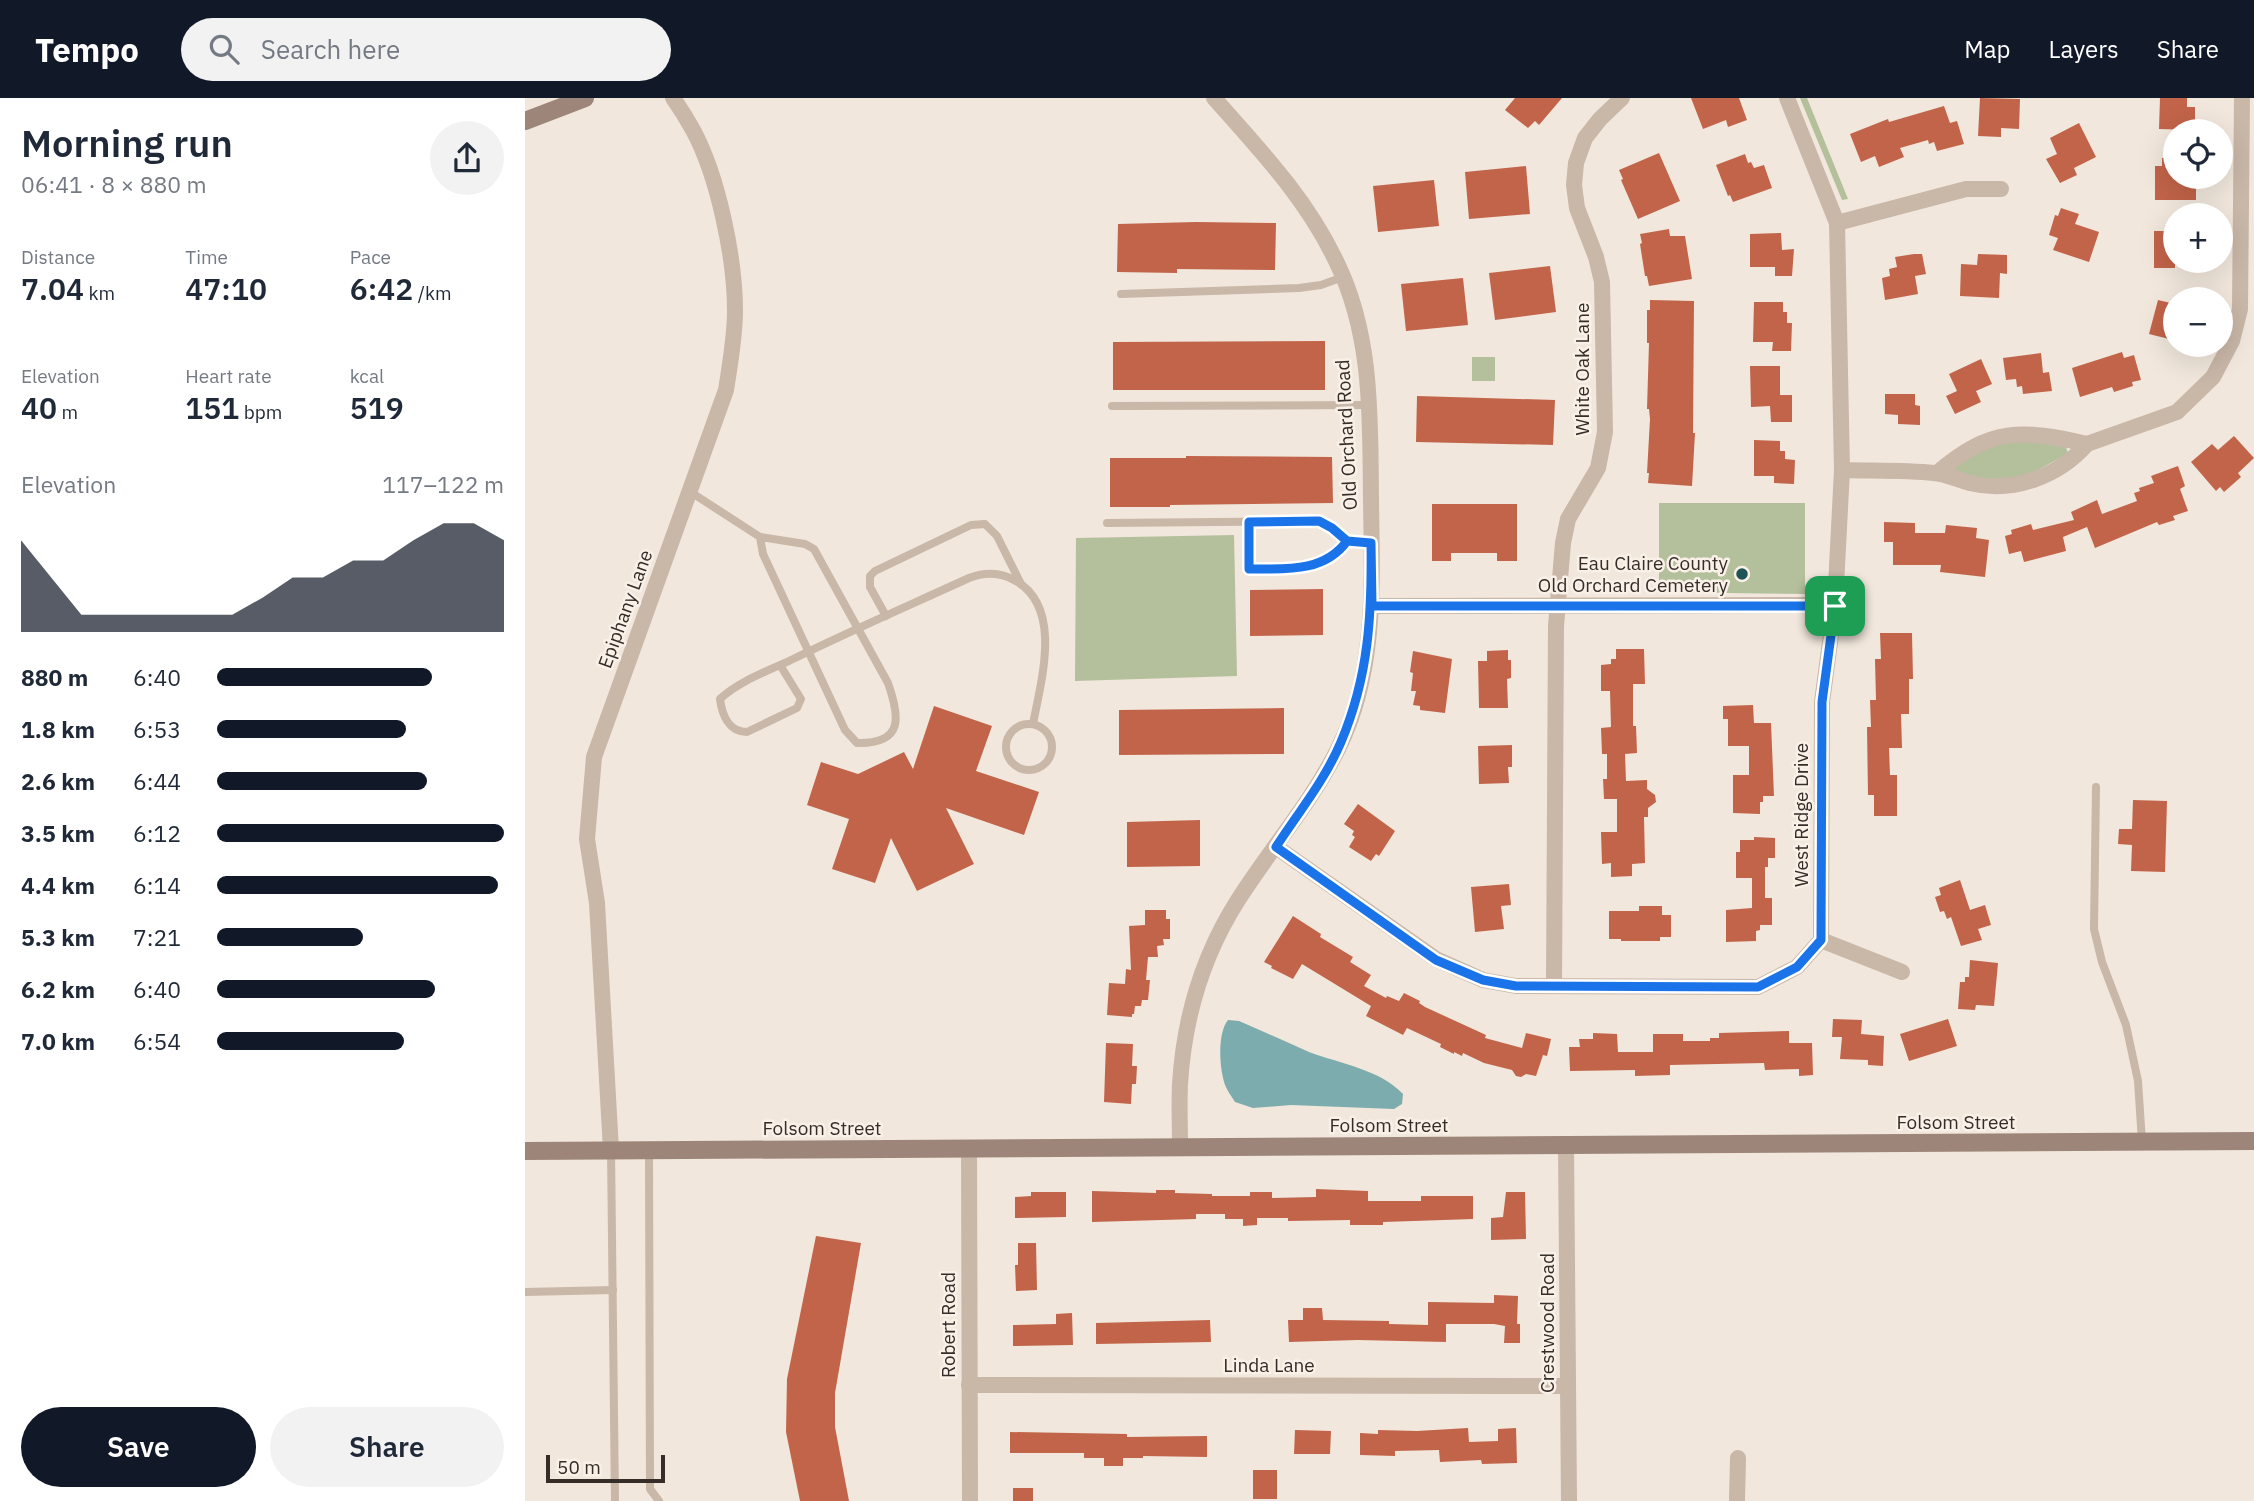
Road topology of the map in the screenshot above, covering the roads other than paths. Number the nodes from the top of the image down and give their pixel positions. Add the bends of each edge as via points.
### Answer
1 (585, 98) edge
2 (673, 98) edge
3 (1214, 98) edge
4 (1622, 98) edge
5 (1787, 98) edge
6 (2242, 98) edge
7 (525, 121) edge
8 (2001, 189) dead end
9 (2248, 219) edge
10 (1837, 223) junction
11 (2248, 269) edge
12 (1343, 278) junction
13 (1121, 294) dead end
14 (1370, 405) junction
15 (1112, 406) dead end
16 (2087, 444) junction
17 (1842, 470) junction
18 (1937, 473) junction
19 (689, 491) junction
20 (1249, 522) junction
21 (1107, 523) dead end
22 (760, 537) junction
23 (1347, 541) junction
24 (1371, 543) junction
25 (1021, 584) junction
26 (1372, 606) junction
27 (1557, 606) junction
28 (1835, 606) junction
29 (886, 616) junction
30 (858, 629) junction
31 (809, 651) junction
32 (780, 665) junction
33 (1033, 724) junction
34 (2096, 787) dead end
35 (1276, 847) junction
36 (1821, 940) junction
37 (1902, 972) dead end
38 (1554, 986) junction
39 (2254, 1141) edge
40 (2142, 1142) junction
41 (1566, 1145) junction
42 (1180, 1147) junction
43 (969, 1149) junction
44 (611, 1150) junction
45 (649, 1150) junction
46 (525, 1151) edge
47 (613, 1290) junction
48 (525, 1292) edge
49 (969, 1385) junction
50 (1568, 1386) junction
51 (1738, 1458) dead end
52 (615, 1501) edge
53 (659, 1501) edge
54 (970, 1501) edge
55 (1569, 1501) edge
56 (1737, 1501) edge

1 - 7 street
2 - 19 street, Epiphany Lane via 694,130 709,166 724,222 735,310 726,390
3 - 12 street, Old Orchard Road via 1291,185 1315,220
4 - 27 street, White Oak Lane via 1585,138 1575,174 1577,208 1602,282 1605,432 1598,468 1568,519
5 - 10 street, West Ridge Drive
6 - 9 street
8 - 10 street via 1966,189
9 - 11 street
10 - 17 street, West Ridge Drive
11 - 16 street via 2232,341 2213,377 2177,412
12 - 13 lane via 1299,288
12 - 14 street, Old Orchard Road via 1361,338
14 - 15 lane
14 - 24 street, Old Orchard Road
16 - 18 street via 2021,433 1991,438 1960,453
16 - 18 street via 2061,467 2015,485 1973,484
17 - 18 street
17 - 28 street, West Ridge Drive
19 - 22 lane
19 - 44 street, Epiphany Lane via 594,757 587,839 597,903
20 - 21 lane
20 - 23 lane via 1319,521
20 - 23 lane via 1249,569 1303,568 1339,552
22 - 30 lane via 814,549
22 - 31 lane via 763,554
23 - 24 lane
24 - 26 street, Old Orchard Road
25 - 29 lane via 1002,575 980,574
25 - 29 lane via 997,536 985,524 971,525 870,576 870,587
25 - 33 lane via 1033,594 1043,615 1045,661
26 - 27 street
26 - 35 street, Old Orchard Road via 1367,653 1341,744
27 - 28 street
27 - 38 street, White Oak Lane
28 - 36 street, West Ridge Drive via 1822,702
29 - 30 lane
30 - 31 lane
30 - 31 lane via 896,705 894,730 883,739 857,743 850,737
31 - 32 lane
32 - 32 lane via 720,699 722,711 737,732 747,732 797,708 801,699
33 - 33 lane via 1017,726 1006,746 1010,761 1023,769 1038,768 1052,751 1046,731
34 - 40 lane via 2094,929 2126,1025
35 - 38 street via 1436,960 1483,980
35 - 42 street, Old Orchard Road via 1232,910 1199,982 1182,1055
36 - 37 street
36 - 38 street via 1797,967 1758,987
39 - 40 street, Folsom Street
40 - 41 street, Folsom Street
41 - 42 street, Folsom Street
41 - 50 street, Crestwood Road
42 - 43 street, Folsom Street
43 - 45 street, Folsom Street
43 - 49 street, Robert Road
44 - 45 street, Folsom Street
44 - 46 street, Folsom Street
44 - 47 lane
45 - 53 lane via 650,1489
47 - 48 lane
47 - 52 lane
49 - 50 street, Linda Lane
49 - 54 street, Robert Road
50 - 55 street, Crestwood Road
51 - 56 street

